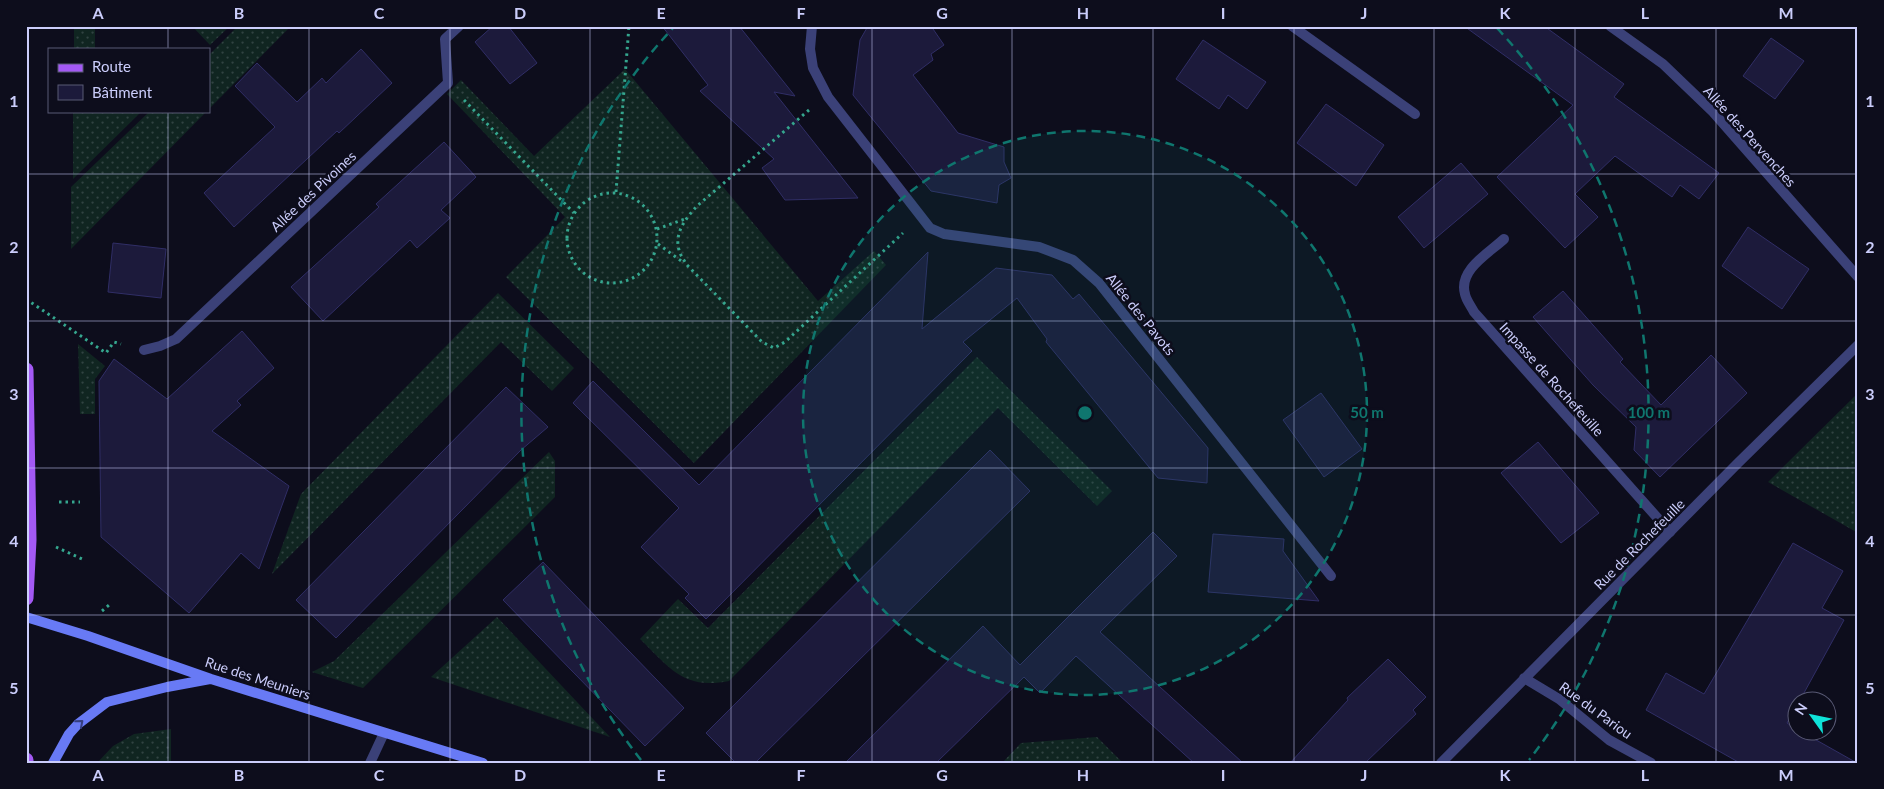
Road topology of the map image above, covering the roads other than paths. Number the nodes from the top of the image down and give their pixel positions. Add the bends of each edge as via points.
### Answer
1 (459, 26) edge
2 (812, 26) edge
3 (1292, 26) edge
4 (1610, 26) edge
5 (1415, 114) dead end
6 (1504, 239) dead end
7 (1858, 277) edge
8 (1858, 345) edge
9 (144, 350) dead end
10 (26, 370) edge
11 (1670, 532) junction
12 (1331, 576) dead end
13 (26, 598) edge
14 (26, 617) edge
15 (1524, 678) junction
16 (211, 679) junction
17 (384, 733) junction
18 (53, 763) edge
19 (370, 763) edge
20 (483, 763) edge
21 (1441, 763) edge
22 (1651, 763) edge

1 - 9 street, Allée des Pivoines via 445,39 448,83 176,339
2 - 12 street, Allée des Pavots via 810,49 813,68 828,97 930,228 944,234 1039,247 1073,260 1099,283
3 - 5 street
4 - 7 street, Allée des Pervenches via 1663,64 1712,112
6 - 11 street, Impasse de Rochefeuille via 1471,269 1464,280 1465,294 1474,312
8 - 11 street, Rue de Rochefeuille
10 - 13 main road via 29,540
11 - 15 street, Rue de Rochefeuille
14 - 16 main road, Rue des Meuniers
15 - 21 street, Rue de Rochefeuille
15 - 22 street, Rue du Pariou via 1560,699 1609,740
16 - 17 main road, Rue des Meuniers
18 -> 16 main road via 68,734 107,702
17 - 19 street
17 - 20 main road, Rue des Meuniers

